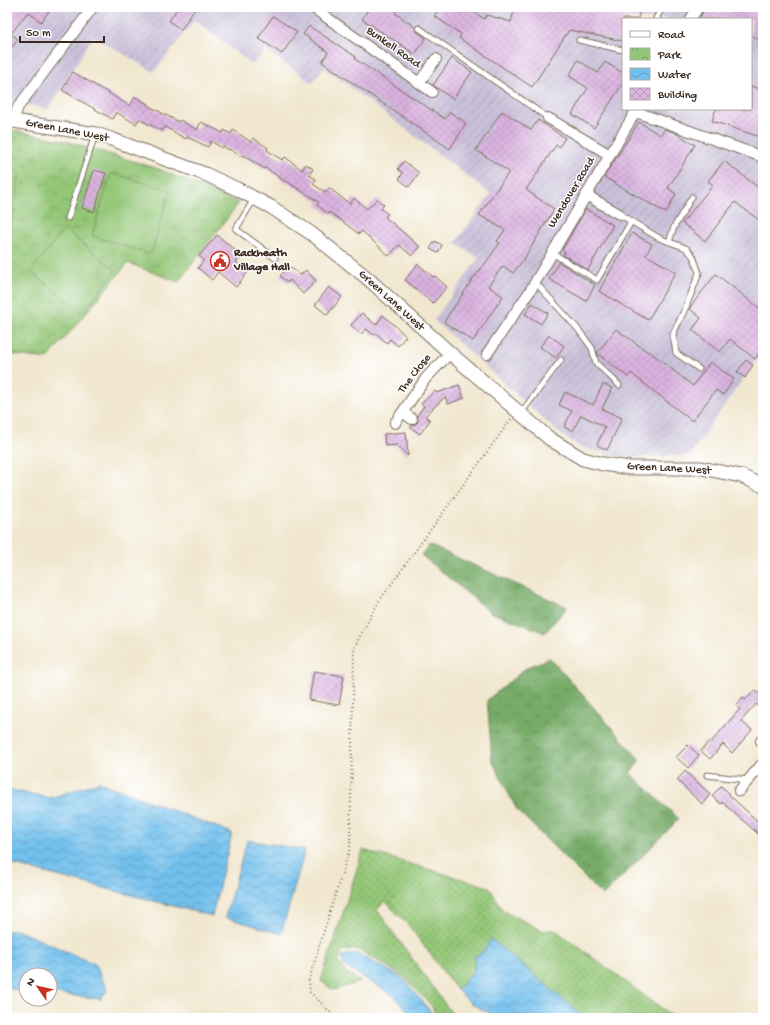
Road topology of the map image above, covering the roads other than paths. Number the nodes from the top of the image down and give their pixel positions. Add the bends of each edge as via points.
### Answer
1 (94, 7) edge
2 (312, 7) edge
3 (663, 7) edge
4 (698, 7) edge
5 (656, 18) edge
6 (692, 18) edge
7 (419, 28) dead end
8 (579, 40) dead end
9 (622, 50) edge
10 (436, 60) dead end
11 (419, 83) junction
12 (432, 92) dead end
13 (637, 110) edge
14 (548, 118) joint
15 (10, 120) edge
16 (96, 134) junction
17 (610, 155) junction
18 (763, 157) edge
19 (586, 195) junction
20 (692, 197) dead end
21 (254, 198) junction
22 (618, 214) joint
23 (68, 218) dead end
24 (631, 222) junction
25 (669, 242) junction
26 (552, 253) junction
27 (275, 258) dead end
28 (535, 282) junction
29 (450, 353) junction
30 (487, 354) dead end
31 (561, 360) dead end
32 (699, 369) dead end
33 (619, 385) dead end
34 (403, 412) junction
35 (519, 412) junction
36 (412, 419) dead end
37 (396, 423) dead end
38 (763, 486) edge
39 (763, 763) edge
40 (706, 775) dead end
41 (748, 780) junction
42 (739, 791) dead end

1 - 15 street
2 - 11 street, Bunkell Road
3 - 5 lane
4 - 6 street
7 - 14 lane
8 - 9 lane
10 - 11 street, Bunkell Road
11 - 12 street, Bunkell Road
13 - 17 street, Wendover Road
13 - 18 street
14 - 17 street
15 - 16 street, Green Lane West
16 - 21 street, Green Lane West via 205,174
16 - 23 lane
17 - 19 street, Wendover Road
19 - 22 street
19 - 26 street, Wendover Road
20 - 25 lane via 674,227
21 - 27 lane via 236,229
21 - 29 street, Green Lane West via 312,234 366,277
22 - 24 lane
24 - 25 lane
24 - 26 lane via 597,280
25 - 32 lane via 686,248 693,256 699,273 673,334 676,353
26 - 28 street, Wendover Road
28 - 30 street, Wendover Road
28 - 33 lane via 577,328 592,348 596,363
29 - 34 street, The Close via 426,378
29 - 35 street, Green Lane West
31 - 35 lane
34 - 36 street, The Close
34 - 37 street, The Close
35 - 38 street, Green Lane West via 550,439 583,459 629,468 701,468 741,476
39 - 41 street
40 - 41 lane
41 - 42 street

